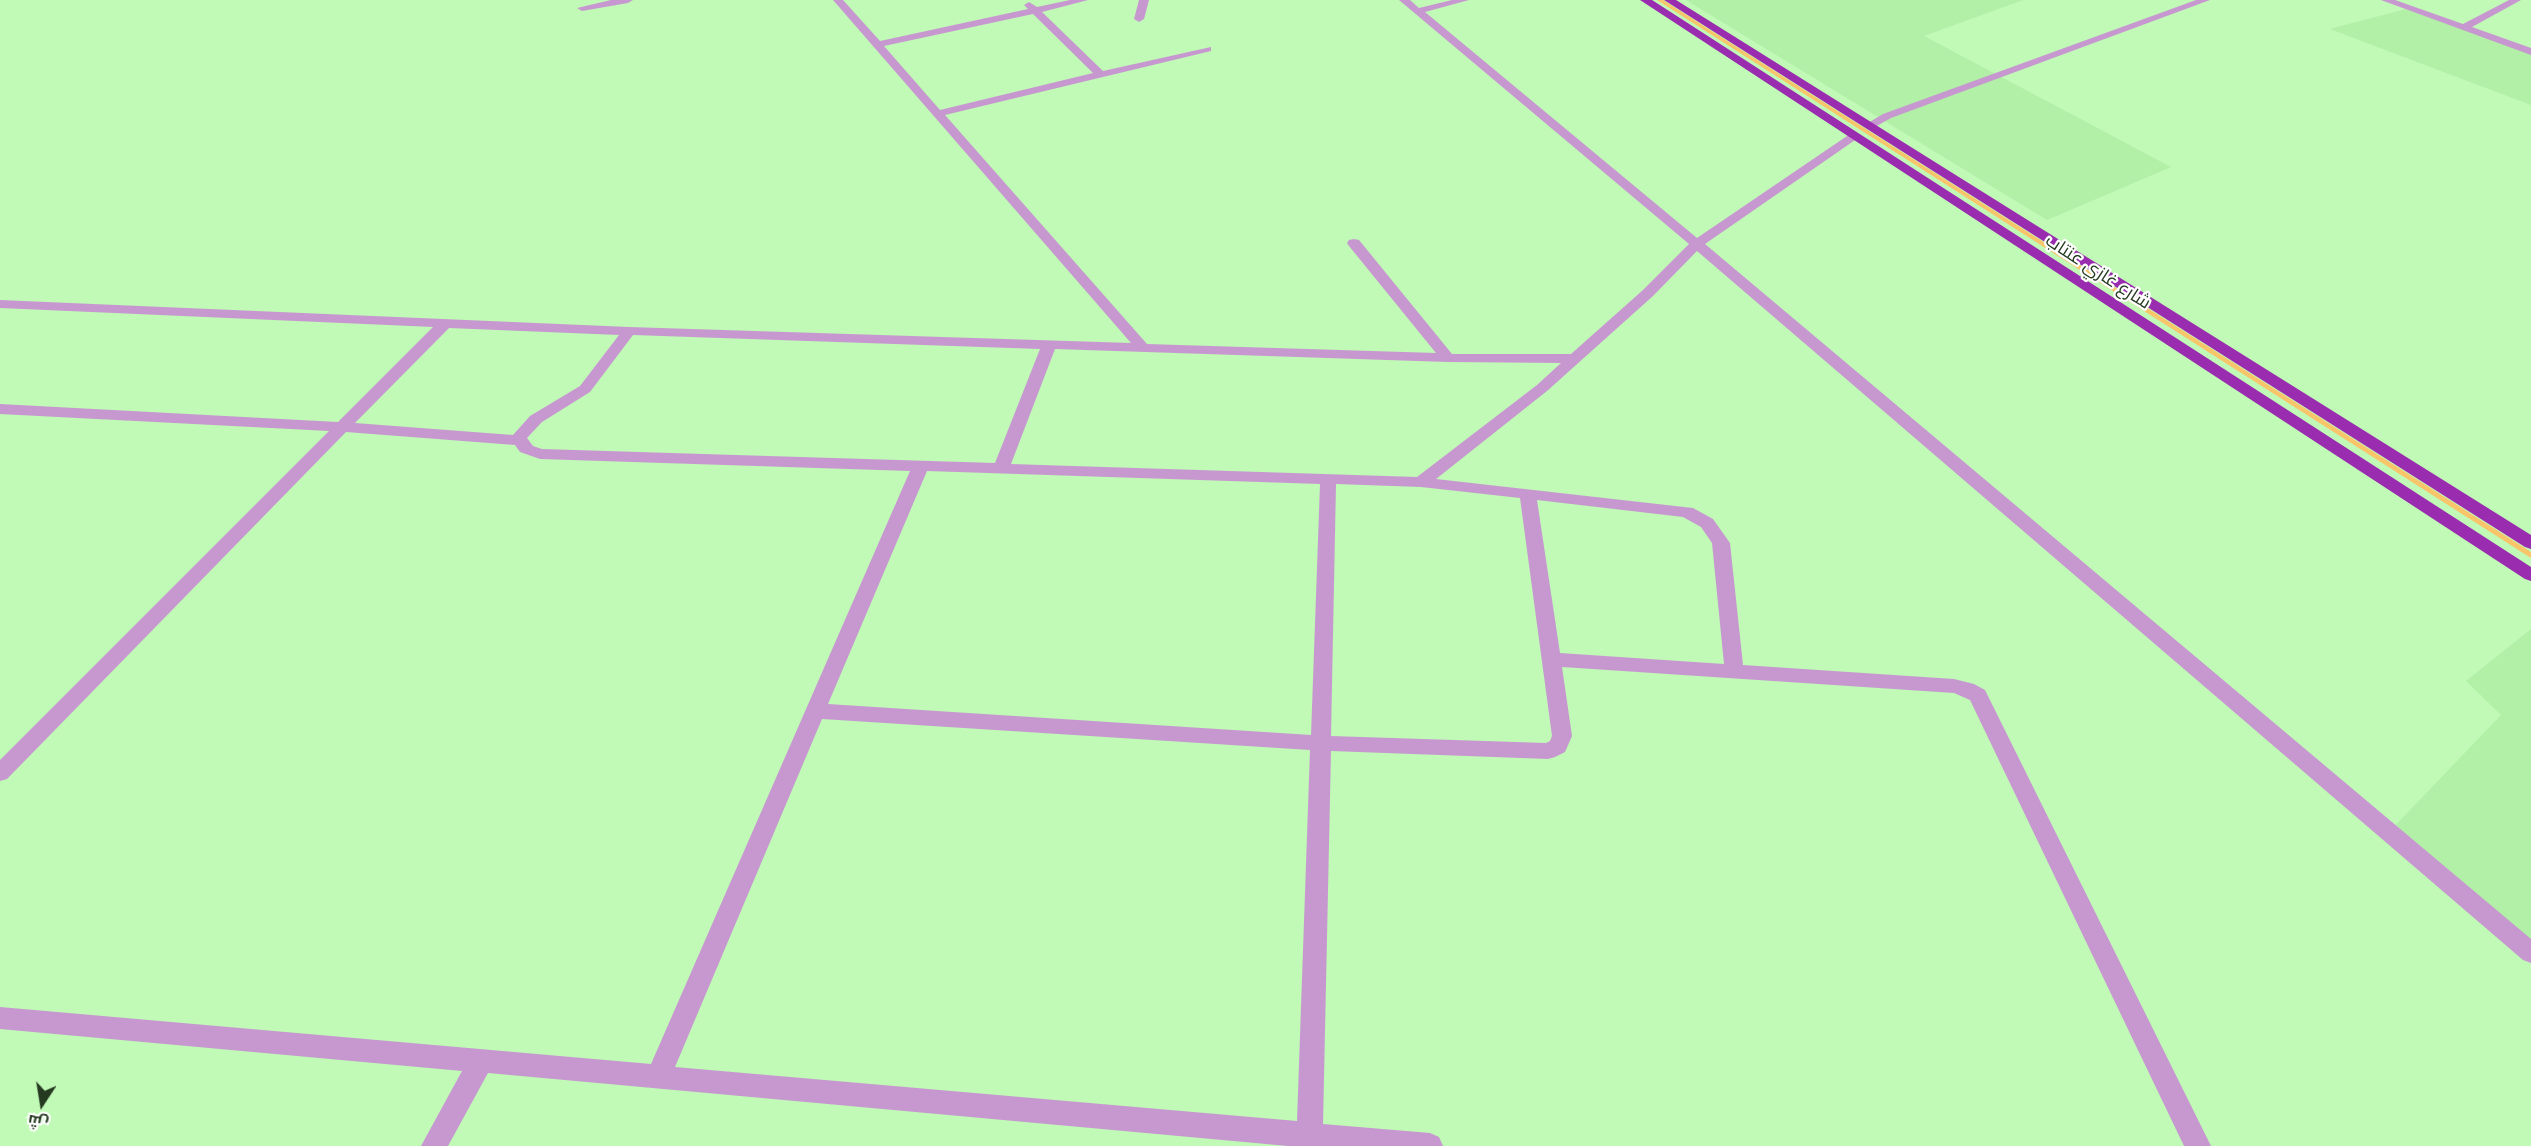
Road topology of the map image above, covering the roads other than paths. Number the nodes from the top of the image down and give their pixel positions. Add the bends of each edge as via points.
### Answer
1 (628, 0) edge
2 (838, 0) edge
3 (1023, 0) edge
4 (1083, 0) edge
5 (1144, 0) edge
6 (1464, 0) edge
7 (1645, 0) edge
8 (1669, 0) edge
9 (2205, 0) edge
10 (2386, 0) edge
11 (2516, 0) edge
12 (1410, 5) edge
13 (582, 9) dead end
14 (1034, 10) junction
15 (1139, 19) dead end
16 (2465, 27) junction
17 (877, 45) junction
18 (1207, 50) dead end
19 (2531, 52) edge
20 (1101, 75) junction
21 (937, 114) junction
22 (1869, 126) junction
23 (1854, 136) junction
24 (1354, 243) dead end
25 (1697, 244) junction
26 (0, 304) edge
27 (445, 323) junction
28 (629, 331) junction
29 (1049, 345) junction
30 (1142, 347) junction
31 (1448, 358) junction
32 (1575, 359) junction
33 (0, 409) edge
34 (339, 427) junction
35 (516, 440) junction
36 (921, 465) junction
37 (1001, 468) junction
38 (1328, 479) junction
39 (1420, 482) junction
40 (1528, 494) junction
41 (2531, 543) edge
42 (2531, 575) edge
43 (1551, 659) junction
44 (1734, 671) junction
45 (815, 711) junction
46 (1321, 743) junction
47 (0, 773) edge
48 (2531, 953) edge
49 (0, 1018) edge
50 (481, 1062) junction
51 (658, 1077) junction
52 (1310, 1135) junction
53 (434, 1146) edge
54 (1430, 1146) edge
55 (2198, 1146) edge

1 - 13 street
2 - 17 street
3 - 14 street
4 - 14 street
5 - 15 street
6 - 12 street
7 - 23 highway, شارع غازي عنتاب
8 - 22 highway
9 - 22 street
10 - 16 street
11 - 16 street
12 - 25 street
14 - 17 street
14 - 20 street
16 - 19 street
17 - 21 street
18 - 20 street
20 - 21 street
21 - 30 street
22 - 41 highway
23 - 25 street
23 - 42 highway, شارع غازي عنتاب
24 - 31 street
25 - 32 street
25 - 48 street
26 - 27 street
27 - 28 street
27 - 34 street
28 - 29 street
28 - 35 street via 585,389 536,419
29 - 30 street
29 - 37 street
30 - 31 street
31 - 32 street
32 - 39 street
33 - 34 street
34 - 35 street
34 - 47 street
35 - 36 street via 540,454
36 - 37 street
36 - 45 street
37 - 38 street
38 - 39 street
38 - 46 street
39 - 40 street
40 - 43 street
40 - 44 street via 1688,512 1707,523 1721,543
43 - 44 street
43 - 46 street via 1562,736 1553,749 1541,752
44 - 55 street via 1954,686 1978,695
45 - 46 street
45 - 51 street
46 - 52 street
49 - 50 street
50 - 51 street
50 - 53 street
51 - 52 street
52 - 54 street

